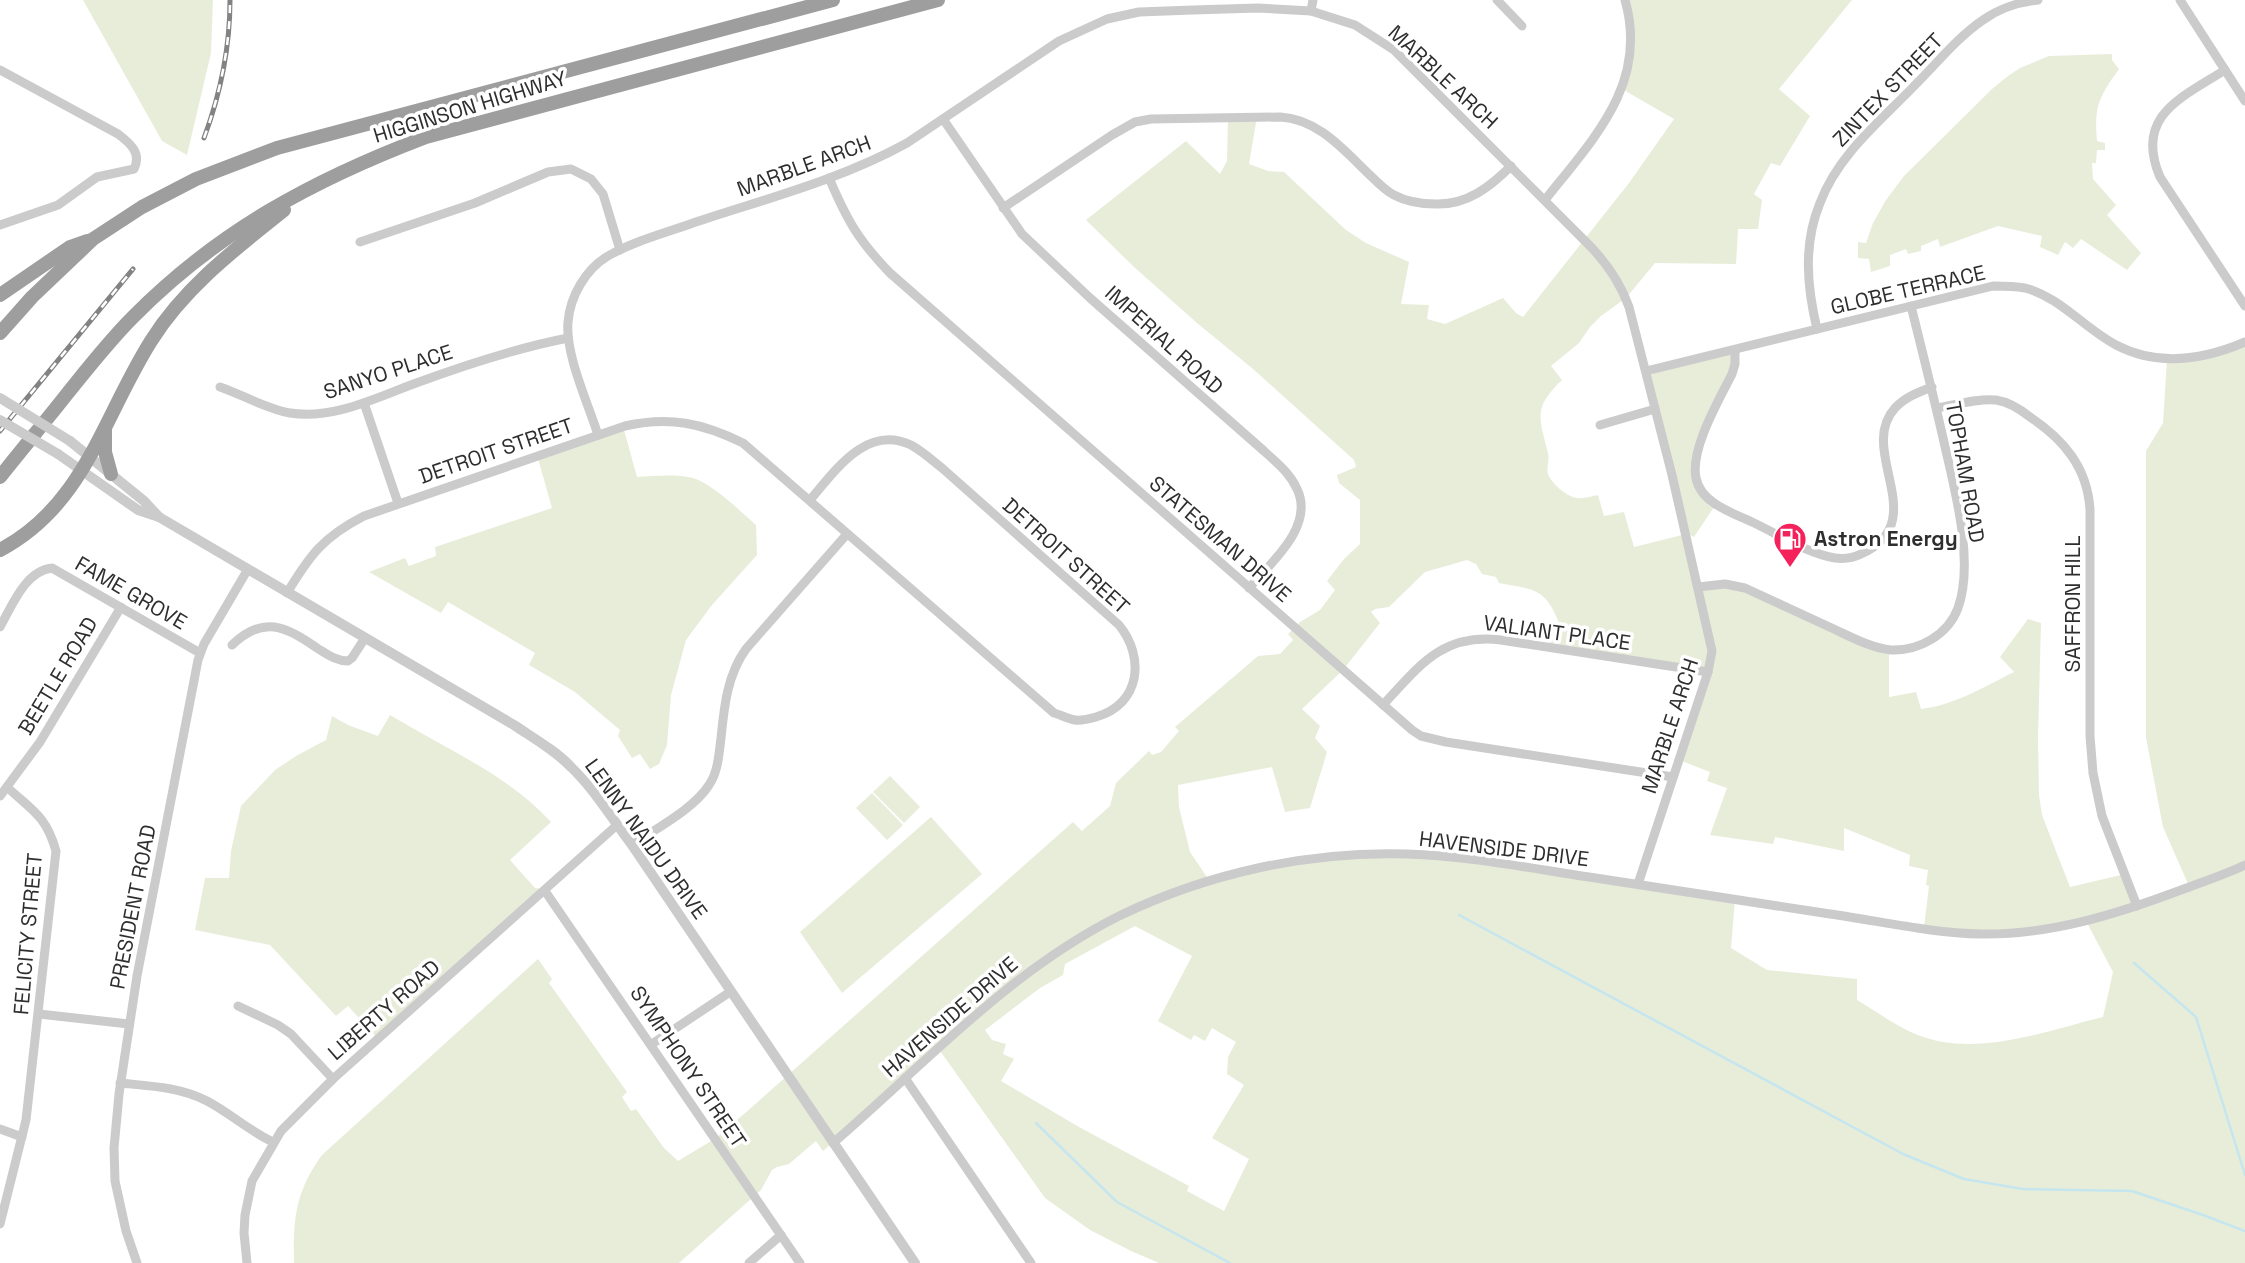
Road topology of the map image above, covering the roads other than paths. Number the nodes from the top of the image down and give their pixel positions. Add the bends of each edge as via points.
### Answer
1 (833, 0) edge
2 (938, 0) edge
3 (1313, 0) edge
4 (1497, 0) edge
5 (1625, 0) edge
6 (2038, 0) edge
7 (2180, 0) edge
8 (1311, 11) junction
9 (1522, 26) dead end
10 (0, 70) edge
11 (2225, 70) junction
12 (2245, 101) edge
13 (943, 119) junction
14 (1511, 166) junction
15 (830, 178) junction
16 (314, 186) junction
17 (1545, 200) junction
18 (1003, 208) junction
19 (0, 225) edge
20 (93, 239) junction
21 (359, 242) dead end
22 (620, 250) junction
23 (0, 295) edge
24 (1911, 306) junction
25 (2245, 306) edge
26 (1818, 329) junction
27 (0, 333) edge
28 (568, 338) junction
29 (2245, 342) edge
30 (1735, 350) junction
31 (1646, 371) junction
32 (220, 387) dead end
33 (1932, 387) junction
34 (0, 398) edge
35 (364, 403) junction
36 (1937, 408) junction
37 (1655, 409) junction
38 (0, 421) edge
39 (106, 425) junction
40 (1600, 425) dead end
41 (598, 435) junction
42 (90, 456) junction
43 (82, 471) junction
44 (111, 474) junction
45 (0, 477) edge
46 (810, 500) junction
47 (398, 503) junction
48 (159, 517) junction
49 (847, 534) junction
50 (0, 550) edge
51 (248, 569) junction
52 (1698, 587) junction
53 (1249, 588) junction
54 (287, 593) junction
55 (121, 607) junction
56 (0, 627) edge
57 (365, 638) junction
58 (232, 645) dead end
59 (200, 653) junction
60 (1708, 672) junction
61 (1383, 705) junction
62 (1673, 777) junction
63 (8, 788) junction
64 (0, 796) edge
65 (617, 825) junction
66 (632, 845) junction
67 (2245, 865) edge
68 (1638, 884) junction
69 (545, 891) junction
70 (2137, 906) junction
71 (730, 992) junction
72 (238, 1006) dead end
73 (39, 1014) junction
74 (129, 1024) junction
75 (652, 1044) junction
76 (905, 1078) junction
77 (333, 1079) junction
78 (120, 1083) junction
79 (0, 1129) edge
80 (22, 1137) junction
81 (273, 1142) junction
82 (833, 1143) junction
83 (0, 1224) edge
84 (781, 1235) junction
85 (136, 1263) edge
86 (247, 1263) edge
87 (750, 1263) edge
88 (800, 1263) edge
89 (915, 1263) edge
90 (1031, 1263) edge

1 - 20 highway, HIGGINSON HIGHWAY via 277,148 197,179
2 - 16 highway, HIGGINSON HIGHWAY via 426,137
3 - 8 street
4 - 9 street
5 - 17 street via 1631,43 1623,89 1601,128
6 - 26 street, ZINTEX STREET via 1995,12 1972,29 1839,166 1819,204 1808,249
7 - 11 street
8 - 13 street, MARBLE ARCH via 1184,10 1107,19 1059,41
8 - 14 street, MARBLE ARCH via 1355,25 1394,50
10 - 19 street via 118,134 133,147 137,158 134,169 93,179 58,205
11 - 12 street
11 - 25 street via 2164,113 2154,130 2152,152 2160,177
13 - 15 street, MARBLE ARCH via 890,153
13 - 18 street, IMPERIAL ROAD
14 - 17 street, MARBLE ARCH
14 - 18 street via 1490,185 1460,201 1419,203 1390,194 1320,129 1300,120 1151,119 1125,126
15 - 22 street, MARBLE ARCH
15 - 53 street, STATESMAN DRIVE via 850,225 890,273
16 - 39 highway via 236,248 169,316
16 - 45 highway, HIGGINSON HIGHWAY via 229,236 164,288 105,347
17 - 31 street, MARBLE ARCH via 1612,271 1629,307
18 - 53 street, IMPERIAL ROAD via 1043,254 1293,481 1300,508 1294,534
20 - 23 highway via 70,247
20 - 27 highway, HIGGINSON HIGHWAY
21 - 22 street via 475,203 548,172 571,169 592,179 603,194
22 - 28 street, MARBLE ARCH via 581,283 571,305
24 - 26 street, GLOBE TERRACE
24 - 29 street, GLOBE TERRACE via 1993,286 2015,286 2053,301 2114,344 2153,357 2187,359
24 - 33 street, TOPHAM ROAD
26 - 30 street, GLOBE TERRACE
28 - 35 street, SANYO PLACE via 468,365
28 - 41 street, MARBLE ARCH
30 - 31 street, GLOBE TERRACE
30 - 33 street via 1732,374 1696,453 1698,485 1715,505 1834,558 1864,553 1888,530 1895,511 1882,439 1884,426 1897,406
31 - 37 street, MARBLE ARCH
32 - 35 street, SANYO PLACE via 290,413 335,411
33 - 36 street, TOPHAM ROAD
34 - 42 street, LENNY NAIDU DRIVE, bridge
35 - 47 street
36 - 52 street, TOPHAM ROAD via 1955,489 1963,569 1958,608 1938,635 1904,649 1879,648 1745,588 1725,584
36 - 70 street, SAFFRON HILL via 1993,400 2009,403 2062,442 2083,473 2090,509 2090,736 2095,789
37 - 40 street
37 - 52 street, MARBLE ARCH
38 - 43 street, LENNY NAIDU DRIVE, bridge
39 - 42 highway
39 - 44 highway
41 - 46 street, DETROIT STREET via 646,421 706,427 743,443
41 - 47 street, DETROIT STREET
42 - 43 highway
42 - 44 street, LENNY NAIDU DRIVE
43 - 48 street, LENNY NAIDU DRIVE via 138,510
43 - 50 highway via 43,519
44 - 48 street, LENNY NAIDU DRIVE
46 - 49 street, DETROIT STREET
46 - 49 street, DETROIT STREET via 850,455 865,445 893,440 914,447 1119,625 1135,656 1135,676 1128,695 1093,718 1074,720 1054,713
47 - 54 street, DETROIT STREET via 334,533 308,559
48 - 51 street, LENNY NAIDU DRIVE
49 - 66 street via 739,660 728,690 719,757 708,788
51 - 54 street, LENNY NAIDU DRIVE
51 - 59 street, PRESIDENT ROAD
52 - 60 street, MARBLE ARCH via 1712,651
53 - 61 street, STATESMAN DRIVE
54 - 57 street, LENNY NAIDU DRIVE
55 - 56 street, FAME GROVE via 62,572 43,569 25,585
55 - 59 street, FAME GROVE
55 - 63 street, BEETLE ROAD
57 - 58 street via 348,661 332,657 282,627 260,626
57 - 65 street, LENNY NAIDU DRIVE via 543,744 581,777
59 - 74 street, PRESIDENT ROAD
60 - 61 street, VALIANT PLACE via 1474,638 1434,653
60 - 62 street, MARBLE ARCH
61 - 62 street, STATESMAN DRIVE via 1412,730 1432,739
62 - 68 street, MARBLE ARCH
63 - 64 street, BEETLE ROAD
63 - 73 street, FELICITY STREET via 42,819 56,851
65 - 66 street, LENNY NAIDU DRIVE
65 - 69 street, LIBERTY ROAD
66 - 71 street, LENNY NAIDU DRIVE
67 - 70 street, HAVENSIDE DRIVE
68 - 70 street, HAVENSIDE DRIVE via 1982,934 2061,927
68 - 76 street, HAVENSIDE DRIVE via 1410,855 1318,858 1251,870 1160,899 1074,941 996,997
69 - 75 street, SYMPHONY STREET
69 - 77 street, LIBERTY ROAD
71 - 75 street
71 - 82 street, LENNY NAIDU DRIVE
72 - 77 street via 290,1034
73 - 74 street
73 - 80 street, FELICITY STREET
74 - 78 street, PRESIDENT ROAD
75 - 84 street, SYMPHONY STREET
76 - 82 street, HAVENSIDE DRIVE
76 - 90 street
77 - 81 street, LIBERTY ROAD
78 - 81 street via 188,1094
78 - 85 street, PRESIDENT ROAD via 114,1174
79 - 80 street
80 - 83 street, FELICITY STREET
81 - 86 street, LIBERTY ROAD via 249,1194 244,1233
82 - 89 street, LENNY NAIDU DRIVE
84 - 87 street
84 - 88 street, SYMPHONY STREET

